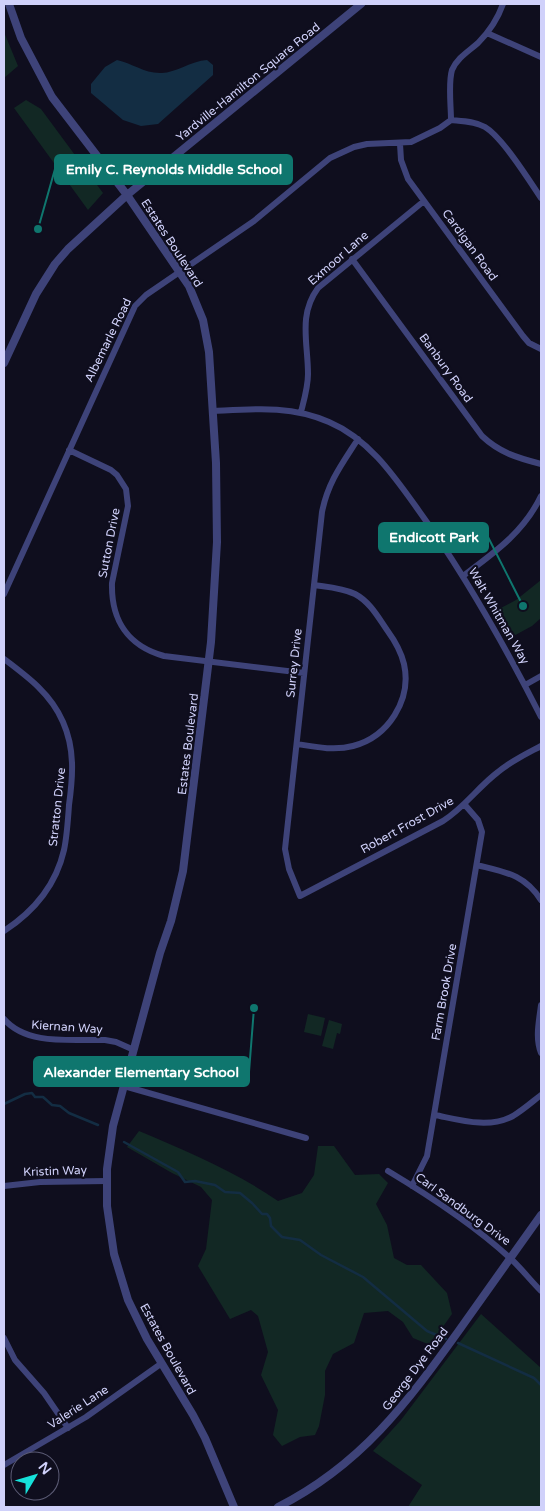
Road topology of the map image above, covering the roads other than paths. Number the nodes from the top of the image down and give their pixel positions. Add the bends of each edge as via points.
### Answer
1 (9, 4) edge
2 (361, 4) edge
3 (503, 4) edge
4 (487, 33) junction
5 (541, 57) edge
6 (451, 120) junction
7 (400, 144) junction
8 (127, 195) junction
9 (541, 198) edge
10 (424, 201) junction
11 (352, 259) junction
12 (180, 271) junction
13 (541, 349) edge
14 (4, 363) edge
15 (213, 411) junction
16 (301, 412) junction
17 (358, 439) junction
18 (69, 450) junction
19 (541, 464) edge
20 (541, 496) edge
21 (463, 576) junction
22 (314, 585) junction
23 (4, 594) edge
24 (4, 659) edge
25 (209, 662) junction
26 (304, 673) junction
27 (541, 676) edge
28 (525, 686) junction
29 (541, 717) edge
30 (296, 744) junction
31 (541, 746) edge
32 (465, 805) junction
33 (477, 865) junction
34 (300, 896) joint
35 (541, 900) edge
36 (4, 931) edge
37 (541, 1005) edge
38 (4, 1019) edge
39 (134, 1050) junction
40 (541, 1053) edge
41 (124, 1086) junction
42 (541, 1094) edge
43 (435, 1115) junction
44 (306, 1138) dead end
45 (388, 1171) dead end
46 (107, 1181) junction
47 (4, 1186) edge
48 (412, 1186) junction
49 (541, 1215) edge
50 (510, 1258) junction
51 (541, 1291) edge
52 (4, 1338) edge
53 (162, 1363) junction
54 (68, 1428) junction
55 (4, 1465) edge
56 (234, 1507) edge
57 (278, 1507) edge

1 - 8 street, Estates Boulevard via 21,38 52,97
2 - 8 street, Yardville-Hamilton Square Road
3 - 4 street
4 - 5 street
4 - 6 street via 456,62 453,69
6 - 7 street, Albemarle Road via 422,138
6 - 9 street via 474,122 492,132
7 - 10 street, Cardigan Road via 404,170
7 - 12 street, Albemarle Road via 354,147 330,158 254,220
8 - 12 street, Estates Boulevard
8 - 14 street, Yardville-Hamilton Square Road via 55,264 36,294
10 - 11 street, Exmoor Lane
10 - 13 street, Cardigan Road via 523,336
11 - 16 street, Exmoor Lane via 318,288 308,305 305,322 308,375
11 - 19 street, Banbury Road via 482,436 511,456
12 - 15 street, Estates Boulevard via 197,303 207,338
12 - 18 street, Albemarle Road via 135,306
15 - 16 street, Walt Whitman Way via 270,408
15 - 25 street, Estates Boulevard via 217,542
16 - 17 street, Walt Whitman Way via 329,422
17 - 21 street, Walt Whitman Way via 379,458
17 - 22 street, Surrey Drive via 336,472 325,498
18 - 23 street, Albemarle Road
18 - 25 street, Sutton Drive via 111,470 126,490 128,506 112,583 114,610 120,624 135,642 154,653
20 - 21 street via 530,516 509,540
21 - 28 street, Walt Whitman Way
22 - 26 street, Surrey Drive
22 - 30 street via 346,590 371,607 401,654 405,686 392,720 364,742 342,748
24 - 36 street, Stratton Drive via 38,685 57,710 69,738 73,765 60,864 37,903
25 - 26 street, Sutton Drive
25 - 39 street, Estates Boulevard via 183,871
26 - 30 street, Surrey Drive
27 - 28 street
28 - 29 street, Walt Whitman Way
30 - 34 street, Surrey Drive via 285,849 288,869
31 - 32 street, Robert Frost Drive via 498,771
32 - 33 street, Farm Brook Drive via 481,825
32 - 34 street, Robert Frost Drive via 443,821
33 - 35 street via 511,873 529,885
33 - 43 street, Farm Brook Drive
37 - 40 street via 537,1030
38 - 39 street, Kiernan Way via 16,1031 33,1038 105,1040
39 - 41 street, Estates Boulevard
41 - 44 street
41 - 46 street, Estates Boulevard via 113,1126
42 - 43 street via 514,1115 494,1123
43 - 48 street, Farm Brook Drive via 428,1156
45 - 48 street, Carl Sandburg Drive
46 - 47 street, Kristin Way
46 - 53 street, Estates Boulevard via 110,1233 120,1275 137,1320
48 - 50 street, Carl Sandburg Drive
49 - 50 street, George Dye Road
50 - 51 street, Carl Sandburg Drive
50 - 57 street, George Dye Road via 390,1421 337,1470
52 - 54 street via 15,1360 44,1393
53 - 54 street, Valerie Lane
53 - 56 street, Estates Boulevard via 205,1438
54 - 55 street, Valerie Lane

